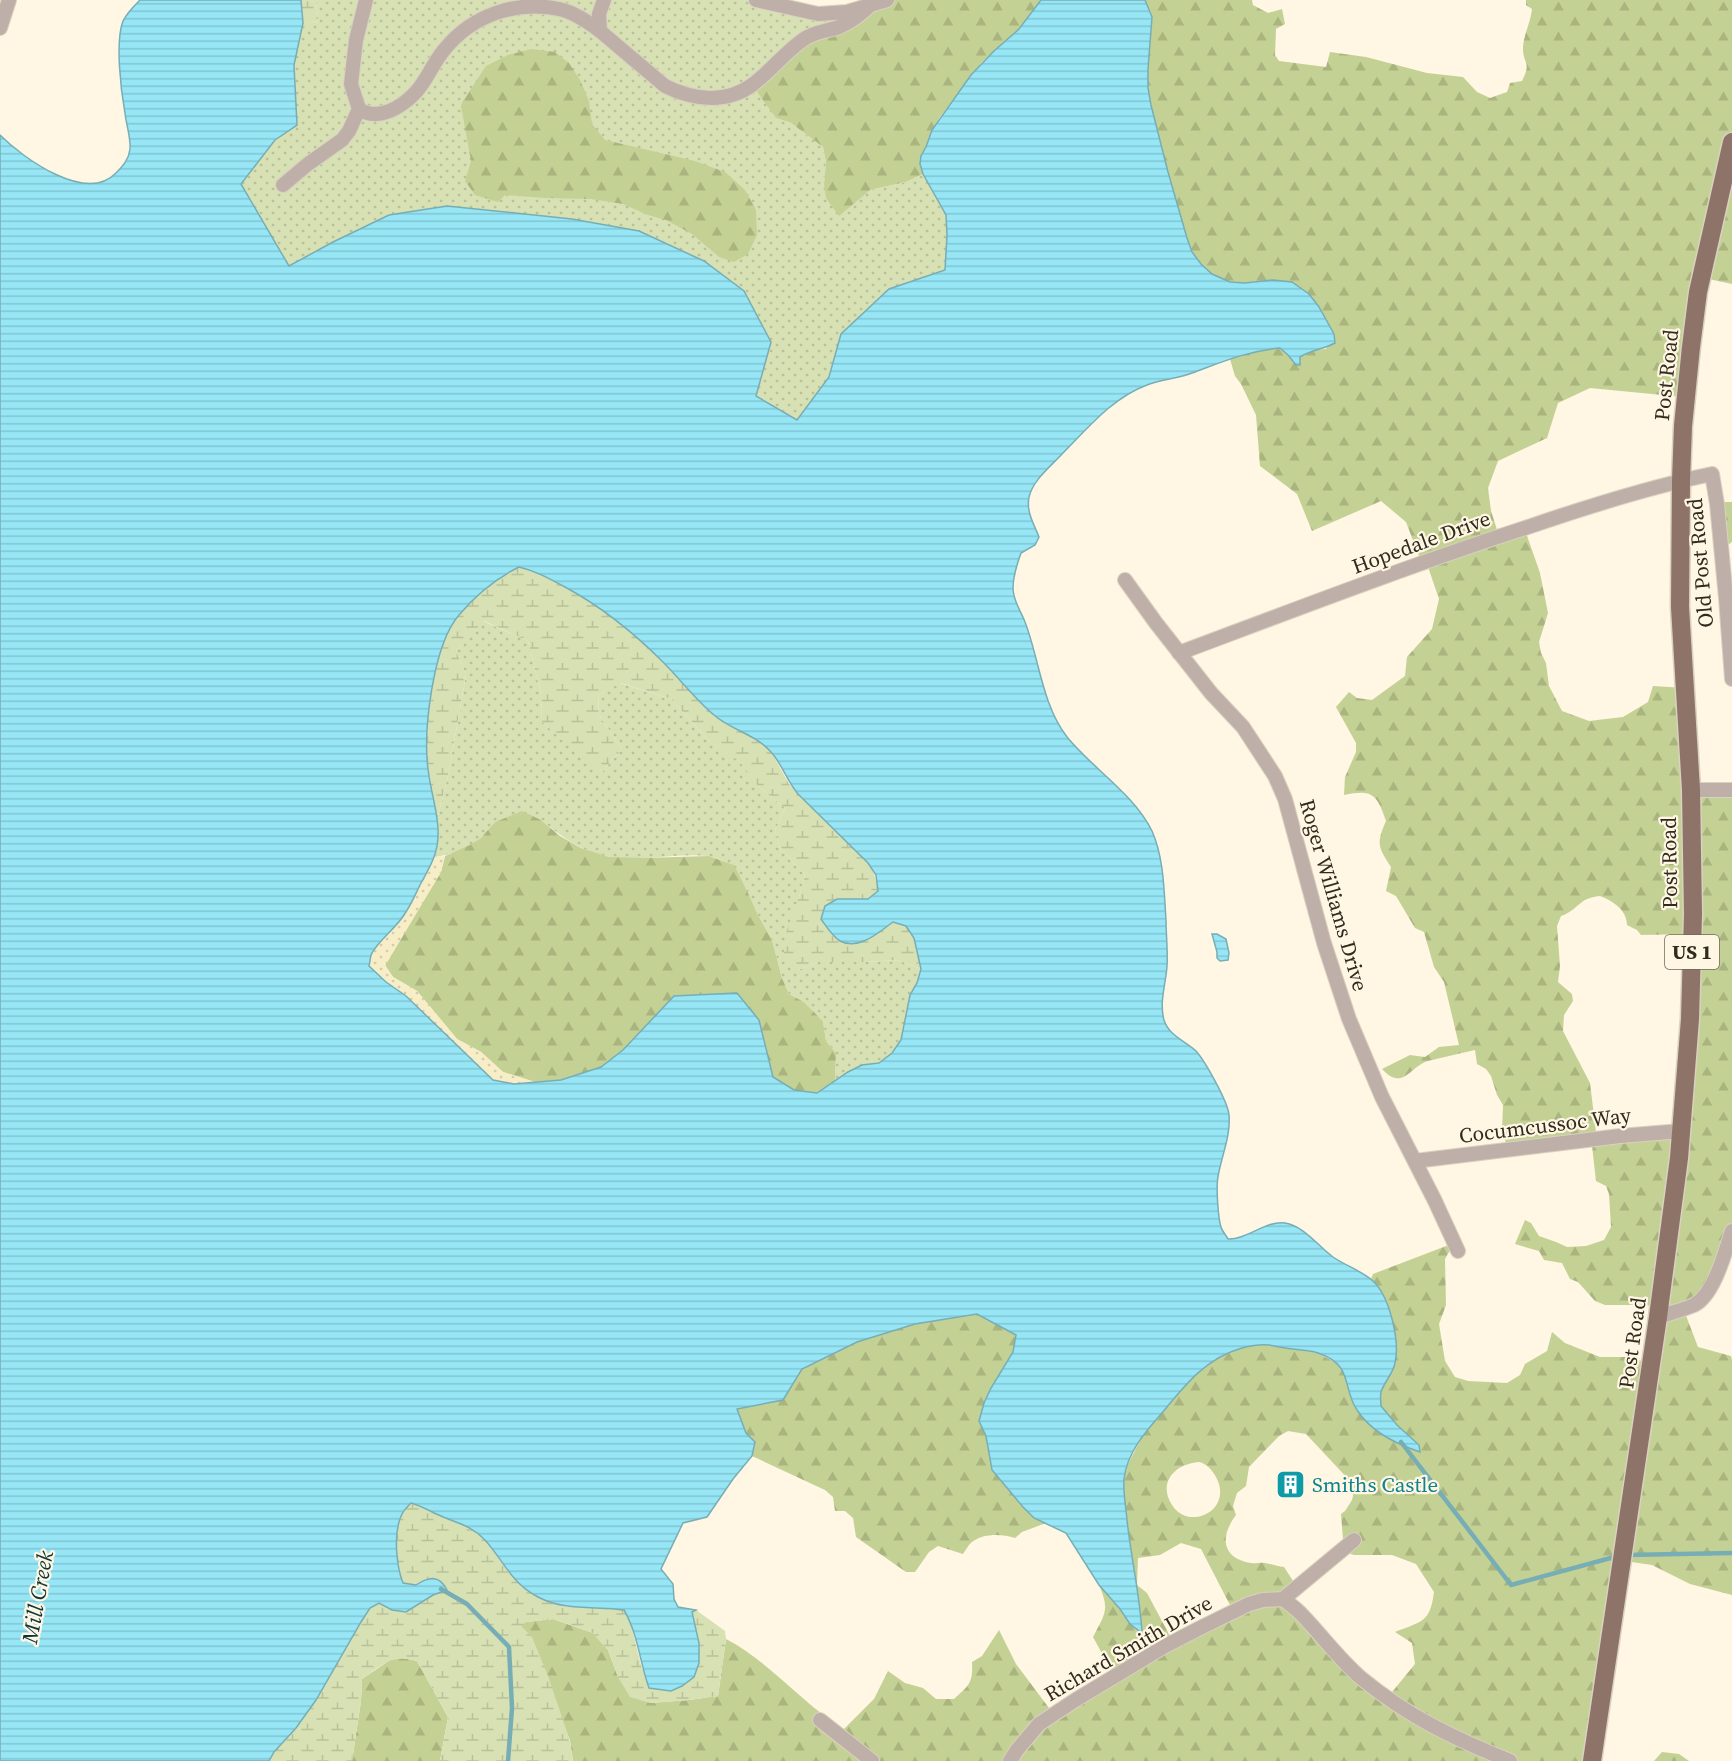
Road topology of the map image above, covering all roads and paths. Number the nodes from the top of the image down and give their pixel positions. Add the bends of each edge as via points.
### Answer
1 (9, 0) edge
2 (366, 0) edge
3 (604, 0) edge
4 (756, 0) edge
5 (887, 0) edge
6 (874, 2) edge
7 (0, 28) edge
8 (600, 31) junction
9 (359, 109) junction
10 (1732, 142) edge
11 (283, 185) dead end
12 (1681, 481) junction
13 (1125, 579) dead end
14 (1179, 653) junction
15 (1732, 679) edge
16 (1691, 790) junction
17 (1732, 790) edge
18 (1681, 1131) junction
19 (1414, 1161) junction
20 (1732, 1231) edge
21 (1458, 1251) dead end
22 (1658, 1317) junction
23 (1354, 1540) dead end
24 (1283, 1599) junction
25 (820, 1720) dead end
26 (872, 1761) edge
27 (1010, 1761) edge
28 (1510, 1761) edge
29 (1592, 1761) edge

1 - 7 street
2 - 9 street via 351,84
3 - 8 street via 599,14
4 - 6 street via 818,14 847,12
5 - 6 street
6 - 8 street via 852,21 806,38 752,85 723,98 692,96 665,86
8 - 9 street via 559,9 532,6 498,12 466,27 439,57 418,90 400,106 373,115
9 - 11 street via 342,140
10 - 12 main road, Post Road / US 1 via 1698,292
12 - 14 street, Hopedale Drive via 1444,554
12 - 15 street, Old Post Road via 1712,474
12 - 16 main road, Post Road / US 1 via 1680,607
13 - 14 street, Roger Williams Drive
14 - 19 street, Roger Williams Drive via 1243,727 1275,776 1349,1019
16 - 17 street
16 - 18 main road, Post Road / US 1 via 1690,1019
18 - 19 street, Cocumcussoc Way
18 - 22 main road, Post Road / US 1
19 - 21 street, Roger Williams Drive
20 - 22 street via 1719,1271 1701,1299
22 - 29 main road, Post Road / US 1
23 - 24 street
24 - 27 street, Richard Smith Drive via 1249,1604 1109,1679 1039,1724
24 - 28 street via 1360,1677 1413,1716
25 - 26 street

